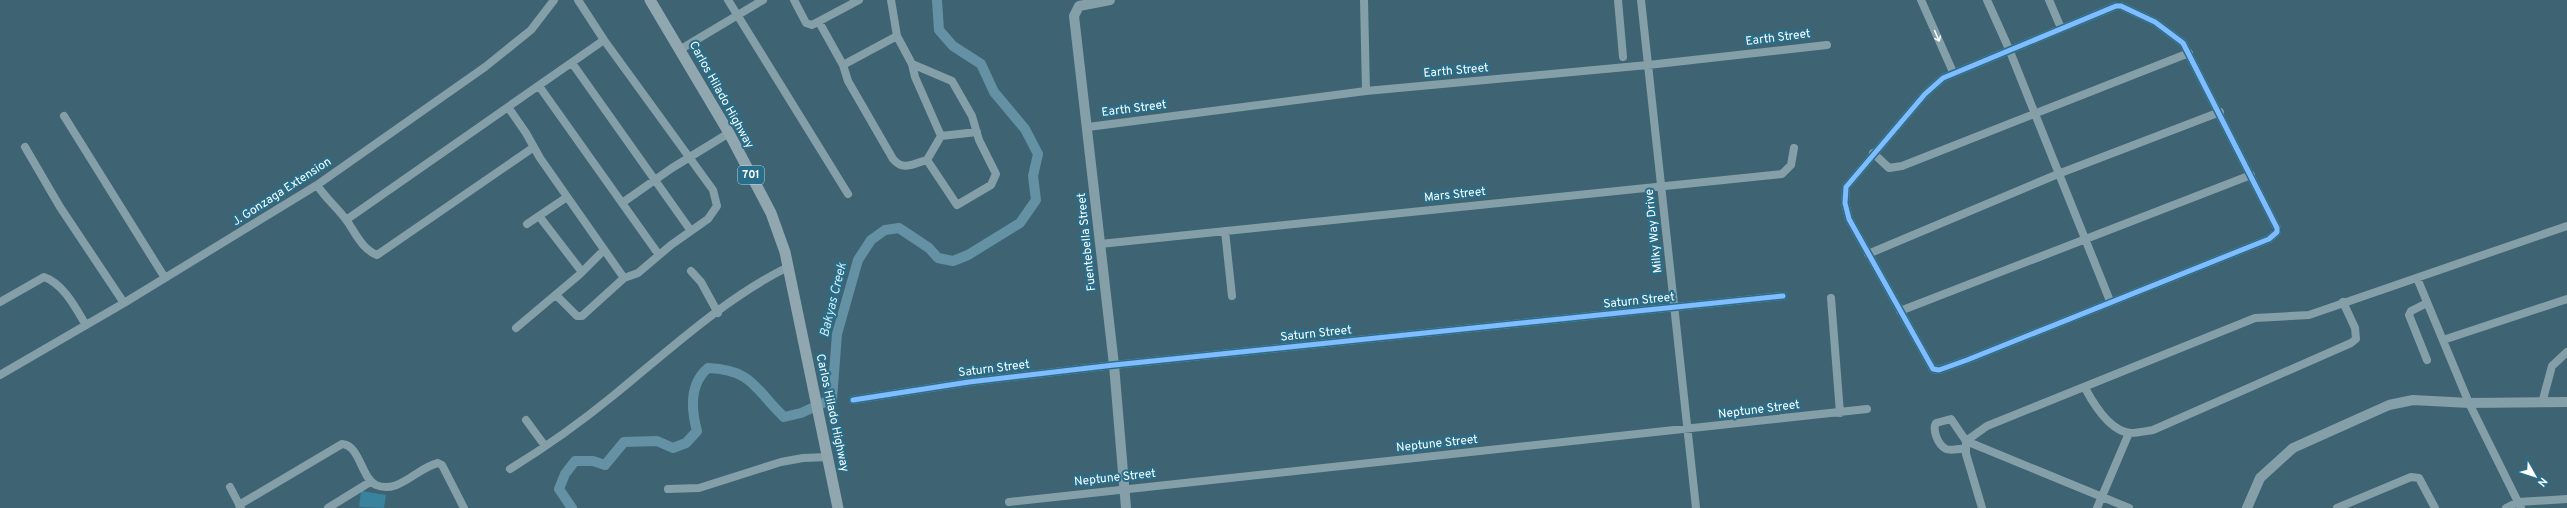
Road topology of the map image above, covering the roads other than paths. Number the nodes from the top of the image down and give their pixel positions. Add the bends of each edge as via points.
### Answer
1 (554, 0) edge
2 (578, 0) edge
3 (650, 0) edge
4 (728, 0) edge
5 (763, 0) edge
6 (794, 0) edge
7 (859, 0) edge
8 (891, 0) edge
9 (1110, 0) edge
10 (1364, 0) edge
11 (1618, 0) edge
12 (1641, 0) edge
13 (1921, 0) edge
14 (1987, 0) edge
15 (2049, 0) edge
16 (2114, 3) edge
17 (737, 14) junction
18 (819, 22) junction
19 (2061, 28) junction
20 (898, 36) junction
21 (604, 40) junction
22 (1827, 45) dead end
23 (681, 49) junction
24 (2009, 49) junction
25 (2189, 53) junction
26 (1623, 57) dead end
27 (572, 63) junction
28 (912, 64) junction
29 (843, 65) junction
30 (1648, 65) junction
31 (1953, 72) junction
32 (539, 86) junction
33 (1366, 91) junction
34 (508, 107) junction
35 (2035, 112) junction
36 (2220, 112) junction
37 (64, 116) dead end
38 (1088, 127) junction
39 (977, 132) junction
40 (729, 133) junction
41 (941, 136) junction
42 (25, 147) dead end
43 (534, 147) junction
44 (1794, 148) dead end
45 (1873, 153) junction
46 (691, 157) junction
47 (927, 160) junction
48 (2058, 174) junction
49 (2251, 174) junction
50 (655, 180) junction
51 (317, 185) junction
52 (1662, 187) junction
53 (848, 194) dead end
54 (567, 197) junction
55 (622, 203) junction
56 (539, 216) junction
57 (346, 220) junction
58 (527, 224) dead end
59 (2567, 226) edge
60 (691, 231) junction
61 (1225, 231) junction
62 (2084, 240) junction
63 (1100, 244) junction
64 (604, 250) junction
65 (1868, 254) junction
66 (659, 255) junction
67 (788, 267) junction
68 (692, 271) dead end
69 (582, 272) junction
70 (165, 278) junction
71 (624, 278) junction
72 (2417, 278) junction
73 (556, 295) junction
74 (1232, 296) dead end
75 (1783, 296) dead end
76 (1831, 298) dead end
77 (2567, 299) edge
78 (2110, 301) junction
79 (0, 302) edge
80 (2344, 302) junction
81 (124, 303) junction
82 (2427, 303) junction
83 (1674, 307) junction
84 (1900, 312) junction
85 (718, 313) junction
86 (86, 325) junction
87 (516, 328) dead end
88 (2443, 340) junction
89 (2567, 352) edge
90 (2427, 360) dead end
91 (1114, 365) junction
92 (0, 375) edge
93 (2085, 388) junction
94 (853, 400) dead end
95 (2567, 402) edge
96 (2469, 403) junction
97 (2542, 403) junction
98 (1867, 409) dead end
99 (1840, 413) junction
100 (526, 420) dead end
101 (1686, 430) junction
102 (2129, 433) junction
103 (1966, 444) junction
104 (545, 446) junction
105 (828, 457) junction
106 (510, 469) dead end
107 (370, 482) junction
108 (230, 487) dead end
109 (1124, 489) junction
110 (668, 490) dead end
111 (2102, 497) junction
112 (2567, 499) edge
113 (1009, 502) dead end
114 (2519, 505) edge
115 (240, 506) edge
116 (328, 508) edge
117 (464, 508) edge
118 (838, 508) edge
119 (1126, 508) edge
120 (1696, 508) edge
121 (1982, 508) edge
122 (2097, 508) edge
123 (2129, 508) edge
124 (2247, 508) edge
125 (2337, 508) edge
126 (2435, 508) edge
127 (2506, 508) edge

1 - 51 street, J. Gonzaga Extension via 531,30 486,67
2 - 21 street
3 - 23 main road, Carlos Hilado Highway / 701
4 - 17 street
5 - 17 street
6 - 18 street via 806,23 812,25
7 - 18 street
8 - 20 street
9 - 38 street, Fuentebella Street via 1083,4 1075,12
10 - 33 street
11 - 26 street
12 - 30 street, Milky Way Drive
13 -> 31 street
14 - 24 street
15 - 19 street
16 - 19 street
16 - 25 street via 2155,22 2175,36
17 - 23 street
17 - 53 street
18 - 29 street
19 - 24 street
20 - 28 street
20 - 29 street
21 - 27 street
21 - 46 street
22 - 30 street, Earth Street
23 - 40 main road, Carlos Hilado Highway / 701
24 - 31 street
24 - 35 street
25 - 35 street
25 - 36 street
27 - 32 street
27 - 50 street
28 - 39 street via 950,79 972,116
28 - 41 street via 915,77
29 - 47 street via 848,81 898,165 906,167
30 - 33 street, Earth Street
30 - 52 street, Milky Way Drive
31 - 45 street via 1933,86
32 - 34 street
32 - 55 street
33 - 38 street, Earth Street
34 - 43 street
34 - 57 street
35 - 45 street via 1902,166 1889,168
35 - 48 street
36 - 48 street
36 - 49 street
37 - 70 street
38 - 63 street, Fuentebella Street
39 - 41 street
39 - 47 street via 995,170 996,178 991,185 961,205 955,203
40 - 46 street
40 - 67 main road, Carlos Hilado Highway / 701 via 771,213
41 - 47 street
42 - 81 street via 60,207
43 - 54 street
43 - 57 street via 377,255 363,246
44 - 52 street, Mars Street via 1791,165 1782,174
45 - 65 street via 1846,187 1845,196 1849,219
46 - 50 street
46 - 60 street via 717,199 714,212
48 - 62 street
48 - 65 street
49 - 62 street
49 - 78 street via 2277,228 2274,236
50 - 55 street
50 - 60 street
51 - 57 street via 333,208
51 - 70 street, J. Gonzaga Extension
52 - 61 street, Mars Street
52 - 83 street, Milky Way Drive
54 - 56 street
54 - 64 street
55 - 66 street
56 - 58 street
56 - 69 street
59 - 72 street
60 - 66 street
61 - 63 street, Mars Street
61 - 74 street
62 - 78 street
62 - 84 street
63 - 91 street, Fuentebella Street
64 - 69 street
64 - 71 street
65 - 84 street
66 - 71 street via 638,273
67 - 85 street via 767,277
67 - 105 main road, Carlos Hilado Highway / 701
68 - 85 street
69 - 73 street
70 - 81 street, J. Gonzaga Extension
71 - 73 street via 579,317
72 - 80 street
72 - 82 street
73 - 87 street
75 - 83 street, Saturn Street
76 - 99 street
77 - 88 street
78 - 84 street via 1939,370 1929,366
79 - 86 street via 44,277 54,282 71,301
80 - 93 street via 2304,316 2254,318
80 - 102 street via 2357,333 2356,339 2351,343 2153,430
81 - 86 street, J. Gonzaga Extension
82 - 88 street
82 - 90 street via 2411,311 2409,315
83 - 91 street, Saturn Street
83 - 101 street, Milky Way Drive
85 - 104 street via 683,337 613,396
86 - 92 street, J. Gonzaga Extension
88 - 96 street
89 - 97 street via 2552,366
91 - 94 street, Saturn Street via 969,382
91 - 109 street, Fuentebella Street
93 - 102 street via 2100,415
93 - 103 street via 1987,426
95 - 97 street
96 - 97 street
96 - 114 street
96 - 124 street via 2401,402 2308,440 2280,458 2260,478
98 - 99 street, Neptune Street
99 - 101 street, Neptune Street
100 - 104 street
101 - 109 street, Neptune Street
101 - 120 street, Milky Way Drive
102 - 111 street
103 - 111 street
103 - 121 street
104 - 106 street
105 - 110 street via 781,462 699,488
105 - 118 main road, Carlos Hilado Highway / 701
107 - 115 street via 351,448 342,444
107 - 116 street
107 - 117 street via 382,487 396,485 438,463 442,465
108 - 115 street
109 - 113 street, Neptune Street
109 - 119 street, Fuentebella Street
111 - 122 street
111 - 123 street
112 - 114 street
114 - 127 street
125 - 126 street via 2411,477 2419,478

